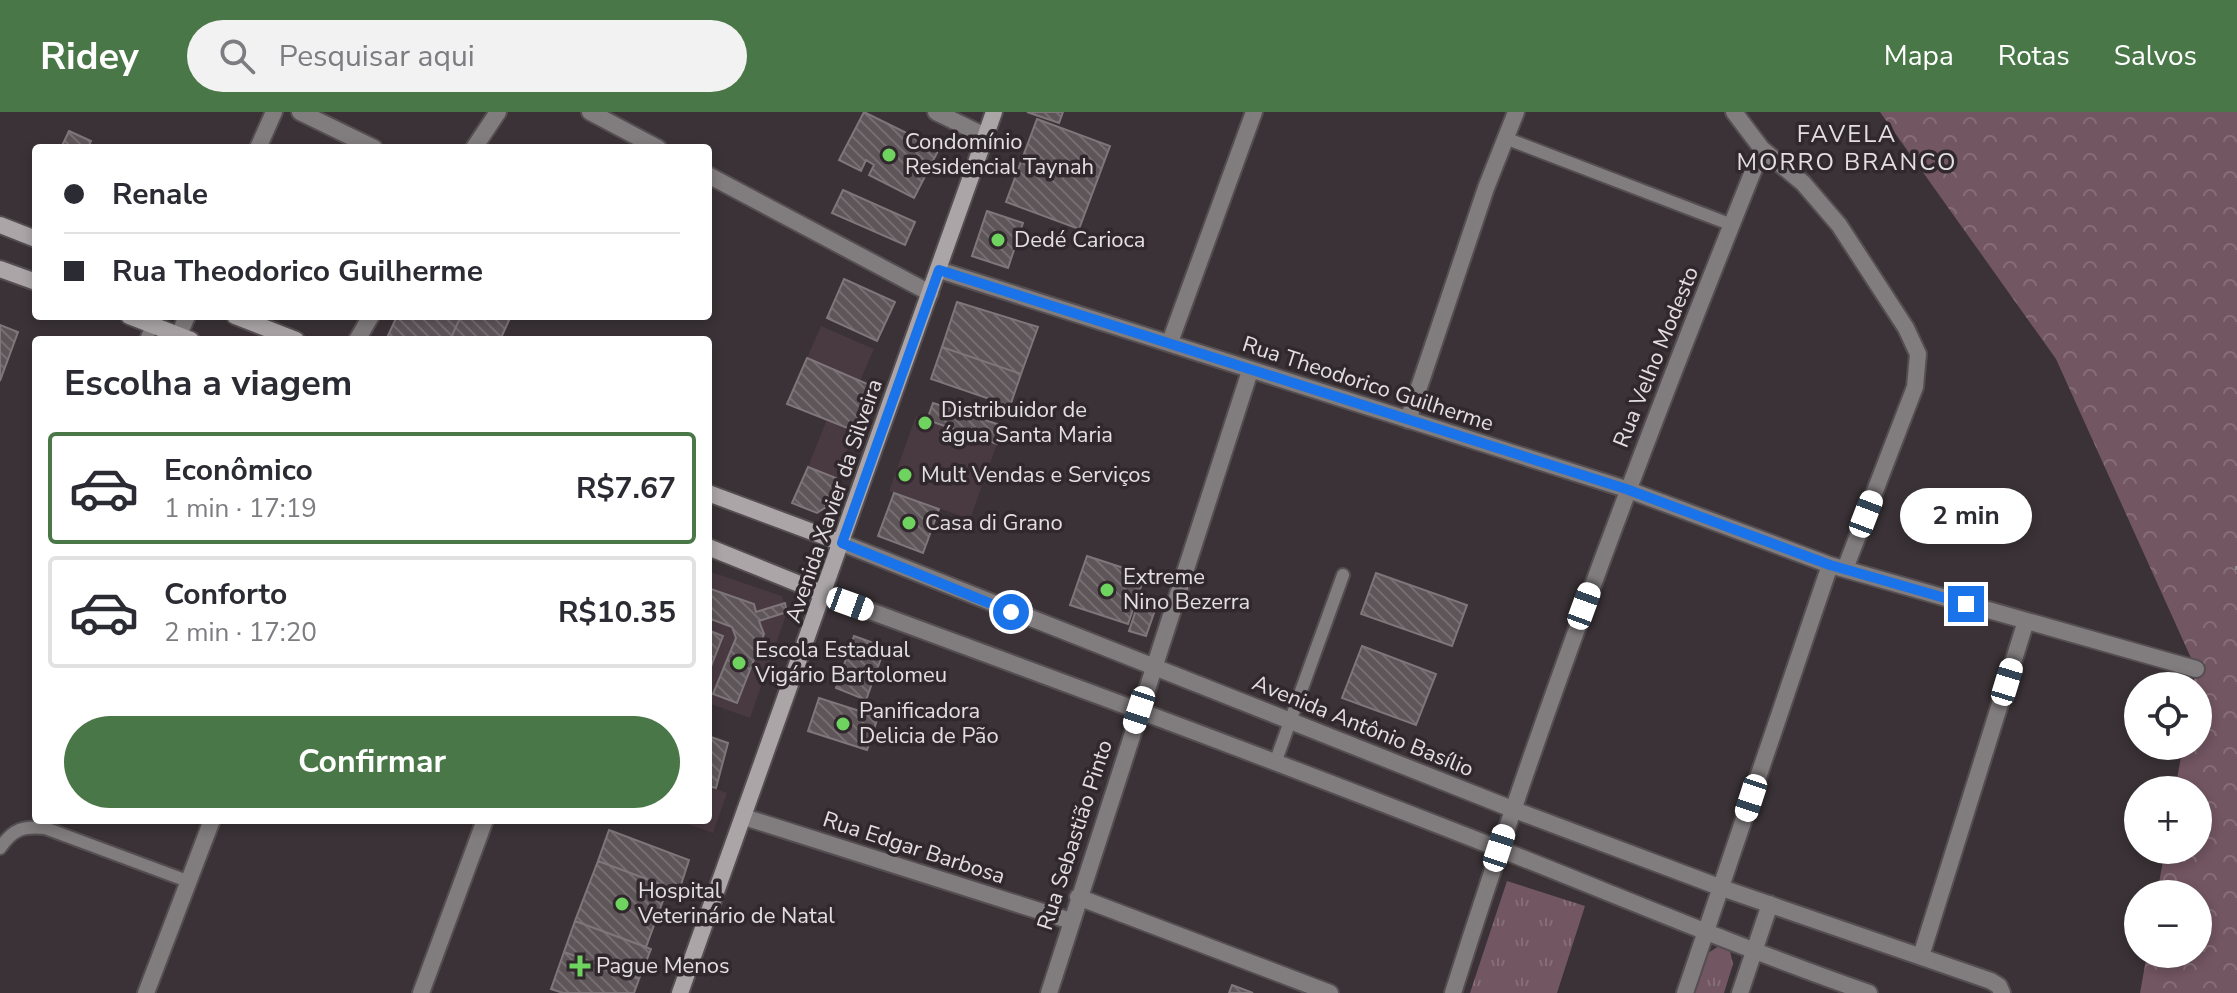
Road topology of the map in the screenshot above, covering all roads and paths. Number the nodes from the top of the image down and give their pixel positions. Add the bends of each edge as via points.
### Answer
1 (274, 112) edge
2 (300, 112) edge
3 (498, 112) edge
4 (936, 112) edge
5 (994, 112) edge
6 (1516, 112) edge
7 (1734, 112) edge
8 (1250, 113) edge
9 (601, 115) edge
10 (985, 136) junction
11 (1505, 138) junction
12 (260, 144) edge
13 (366, 144) edge
14 (477, 144) edge
15 (651, 144) edge
16 (1762, 149) junction
17 (712, 177) edge
18 (0, 225) edge
19 (1732, 225) junction
20 (32, 237) edge
21 (0, 269) edge
22 (939, 270) junction
23 (32, 281) edge
24 (930, 293) junction
25 (245, 320) edge
26 (149, 332) edge
27 (173, 336) edge
28 (286, 336) edge
29 (1170, 342) junction
30 (1250, 371) junction
31 (1408, 420) junction
32 (1626, 489) junction
33 (712, 494) edge
34 (842, 543) junction
35 (712, 549) edge
36 (2237, 566) edge
37 (1838, 567) junction
38 (2237, 573) edge
39 (1343, 575) dead end
40 (824, 594) junction
41 (2026, 621) junction
42 (1153, 669) junction
43 (2196, 669) dead end
44 (1139, 710) junction
45 (1291, 719) junction
46 (1275, 763) junction
47 (1512, 809) junction
48 (744, 817) junction
49 (211, 824) edge
50 (484, 824) edge
51 (0, 848) edge
52 (1499, 848) junction
53 (190, 882) junction
54 (1722, 888) junction
55 (1078, 897) junction
56 (1770, 904) junction
57 (1071, 921) junction
58 (1704, 933) junction
59 (1753, 953) junction
60 (1921, 956) junction
61 (146, 993) edge
62 (421, 993) edge
63 (680, 993) edge
64 (1049, 993) edge
65 (1330, 993) edge
66 (1453, 993) edge
67 (1685, 993) edge
68 (1740, 993) edge
69 (1869, 993) edge
70 (2002, 993) edge

1 - 12 street
2 - 13 street
3 - 14 street
4 - 10 street
5 - 10 main road, Avenida Xavier da Silveira
6 - 11 street
7 - 16 street
8 - 29 street
9 - 15 street
10 - 22 main road, Avenida Xavier da Silveira
11 - 19 lane
11 - 31 street
16 - 19 street, Rua Velho Modesto
16 - 37 street via 1803,183 1839,225 1916,345 1919,368 1909,403
17 - 24 street
18 - 20 main road
19 - 32 street, Rua Velho Modesto
21 - 23 main road
22 - 24 main road, Avenida Xavier da Silveira
22 - 29 street, Rua Theodorico Guilherme
24 - 34 main road, Avenida Xavier da Silveira
25 - 28 main road
26 - 27 main road
29 - 30 street, Rua Theodorico Guilherme
30 - 31 street, Rua Theodorico Guilherme
30 - 42 street, Rua Sebastião Pinto
31 - 32 street, Rua Theodorico Guilherme
32 - 37 street, Rua Theodorico Guilherme
32 - 47 street, Rua Velho Modesto
33 - 34 main road, Avenida Antônio Basílio
34 - 40 main road, Avenida Xavier da Silveira
34 - 42 street, Avenida Antônio Basílio
35 - 40 main road
36 - 38 path
37 - 41 street, Rua Theodorico Guilherme
37 - 54 street
39 - 45 lane
40 - 44 street
40 - 48 main road, Avenida Xavier da Silveira
41 - 43 street, Rua Theodorico Guilherme
41 - 60 street
42 - 44 street, Rua Sebastião Pinto
42 - 45 street, Avenida Antônio Basílio
44 - 46 street
44 - 55 street, Rua Sebastião Pinto
45 - 46 lane
45 - 47 street, Avenida Antônio Basílio
46 - 52 street
47 - 52 street, Rua Velho Modesto
47 - 54 street, Avenida Antônio Basílio
48 - 57 street, Rua Edgar Barbosa
48 - 63 main road, Avenida Xavier da Silveira
49 - 53 street
50 - 62 street
51 - 53 lane via 9,834 25,826 45,828
52 - 58 street
52 - 66 street
53 - 61 street
54 - 56 street, Avenida Antônio Basílio
54 - 58 street
55 - 57 street, Rua Sebastião Pinto
55 - 65 street
56 - 59 street
56 - 60 street, Avenida Antônio Basílio
57 - 64 street, Rua Sebastião Pinto
58 - 59 street
58 - 67 street
59 - 68 street
59 - 69 street
60 - 70 street, Avenida Antônio Basílio via 1991,981

